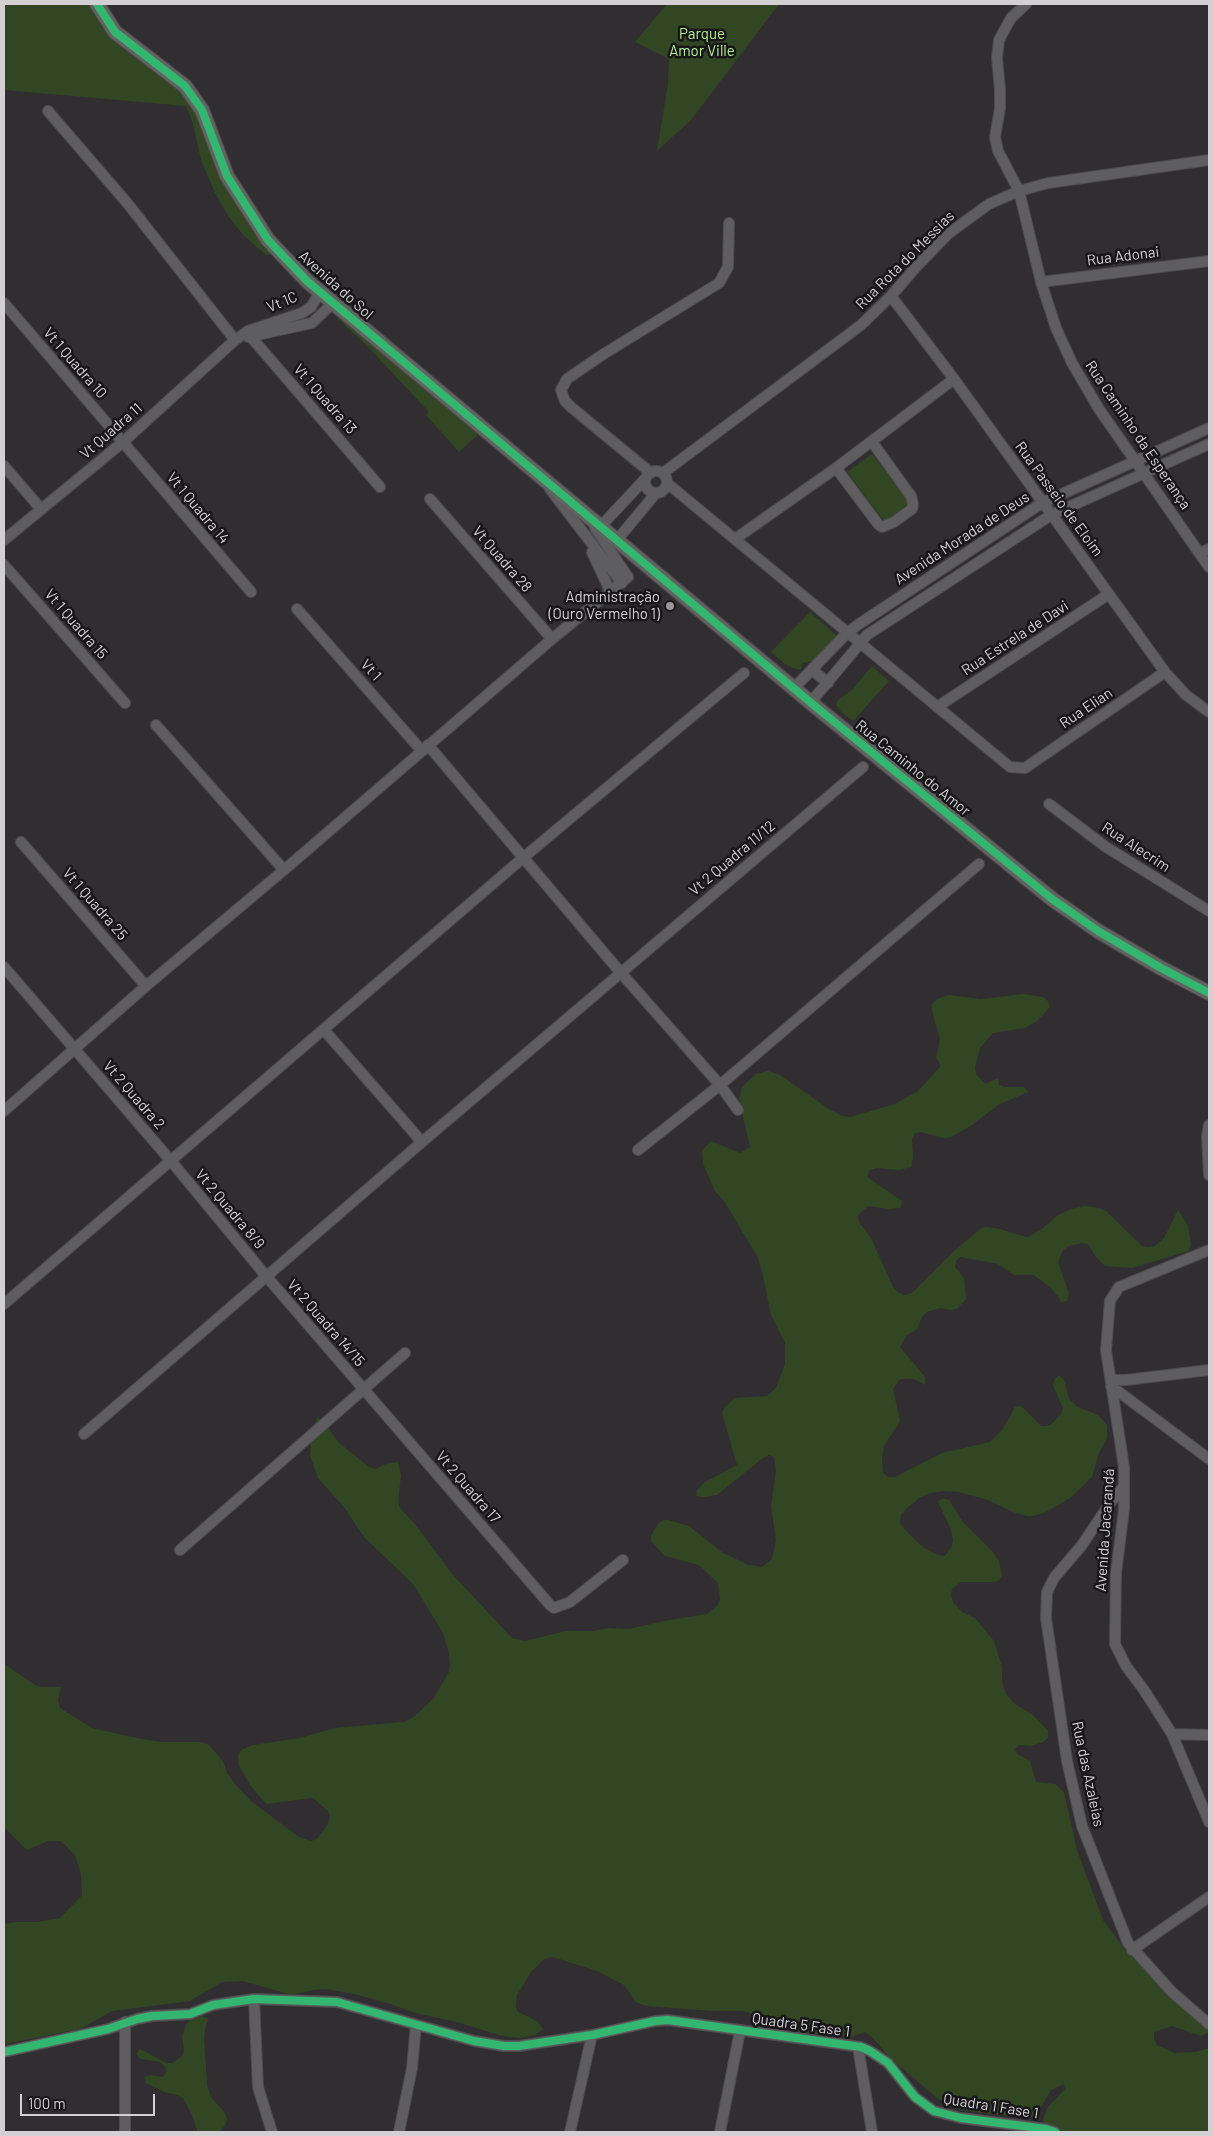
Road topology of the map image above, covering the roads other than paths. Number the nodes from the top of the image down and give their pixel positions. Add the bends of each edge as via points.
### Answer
1 (97, 4) edge
2 (1026, 4) edge
3 (48, 111) dead end
4 (1209, 160) edge
5 (1019, 191) junction
6 (729, 223) dead end
7 (1209, 261) edge
8 (1041, 282) junction
9 (320, 292) junction
10 (891, 296) junction
11 (333, 303) junction
12 (4, 304) edge
13 (302, 313) junction
14 (312, 323) junction
15 (244, 336) junction
16 (954, 378) junction
17 (1209, 428) edge
18 (123, 442) junction
19 (872, 442) junction
20 (1209, 444) edge
21 (1134, 461) junction
22 (4, 466) edge
23 (836, 468) junction
24 (538, 472) junction
25 (662, 473) junction
26 (1143, 473) junction
27 (648, 476) junction
28 (667, 484) junction
29 (380, 487) dead end
30 (656, 493) junction
31 (430, 499) dead end
32 (569, 499) junction
33 (1042, 503) junction
34 (41, 509) junction
35 (1051, 515) junction
36 (575, 524) junction
37 (601, 526) junction
38 (735, 539) junction
39 (4, 540) edge
40 (617, 540) junction
41 (1205, 551) edge
42 (4, 565) edge
43 (1209, 567) edge
44 (625, 580) junction
45 (610, 591) junction
46 (251, 592) dead end
47 (1109, 594) junction
48 (297, 609) dead end
49 (847, 633) junction
50 (552, 639) junction
51 (860, 644) junction
52 (812, 670) junction
53 (1165, 672) junction
54 (744, 673) dead end
55 (828, 683) junction
56 (794, 688) junction
57 (811, 702) junction
58 (125, 703) dead end
59 (938, 707) junction
60 (1209, 712) edge
61 (156, 725) dead end
62 (425, 748) junction
63 (863, 767) dead end
64 (1049, 804) dead end
65 (22, 842) dead end
66 (524, 857) junction
67 (980, 864) dead end
68 (284, 870) junction
69 (1209, 911) edge
70 (4, 967) edge
71 (621, 973) junction
72 (146, 986) junction
73 (1209, 993) edge
74 (324, 1030) junction
75 (74, 1049) junction
76 (720, 1085) junction
77 (738, 1110) dead end
78 (4, 1111) edge
79 (1209, 1125) edge
80 (422, 1142) junction
81 (638, 1150) dead end
82 (171, 1161) junction
83 (1209, 1175) edge
84 (1209, 1250) edge
85 (266, 1276) junction
86 (4, 1304) edge
87 (404, 1353) dead end
88 (1209, 1370) edge
89 (1111, 1383) junction
90 (363, 1389) junction
91 (84, 1434) dead end
92 (1209, 1459) edge
93 (1124, 1486) junction
94 (1124, 1508) junction
95 (1098, 1522) junction
96 (180, 1550) dead end
97 (624, 1560) dead end
98 (1172, 1734) junction
99 (1209, 1735) edge
100 (1209, 1822) edge
101 (1209, 1897) edge
102 (1132, 1950) junction
103 (254, 1999) junction
104 (125, 2022) junction
105 (1209, 2024) edge
106 (416, 2025) junction
107 (740, 2031) junction
108 (592, 2035) junction
109 (858, 2047) junction
110 (4, 2052) edge
111 (125, 2132) edge
112 (272, 2132) edge
113 (399, 2132) edge
114 (570, 2132) edge
115 (720, 2132) edge
116 (872, 2132) edge
117 (1055, 2132) edge

1 - 9 street, Avenida do Sol via 115,32 185,86 202,110 227,176 268,240
2 - 5 street, Rua Caminho da Esperança via 1004,30 997,58 1000,90 995,137 1003,163
3 - 15 street
4 - 5 street, Rua Rota do Messias via 1048,183
5 - 8 street, Rua Caminho da Esperança
5 - 10 street, Rua Rota do Messias via 975,213 948,234
6 - 27 street via 728,267 719,283 595,360 567,379 561,390 571,407
7 - 8 street, Rua Adonai
8 - 21 street, Rua Caminho da Esperança via 1072,363
9 - 11 street, Avenida do Sol
9 - 13 street, Vt 1C
10 - 16 street, Rua Passeio de Eloim
10 - 25 street, Rua Rota do Messias via 861,325
11 - 14 street
11 - 24 street, Avenida do Sol
12 - 18 street, Vt 1 Quadra 10
13 - 14 street
13 - 15 street, Vt 1C
14 - 15 street
15 - 18 street, Vt Quadra 11
15 - 29 street, Vt 1 Quadra 13
16 - 19 street
16 - 33 street, Rua Passeio de Eloim
17 - 21 street, Avenida Morada de Deus
18 - 34 street, Vt Quadra 11
18 - 46 street, Vt 1 Quadra 14
19 - 23 street
19 - 23 street via 911,496 912,509 894,522 882,527 878,524
20 - 26 street, Avenida Morada de Deus
21 - 26 street, Rua Caminho da Esperança
21 - 33 street, Avenida Morada de Deus
22 - 34 street
23 - 38 street
24 - 32 street, Avenida do Sol
24 - 36 street
25 - 27 street
25 - 28 street
26 - 35 street, Avenida Morada de Deus
26 - 41 street, Rua Caminho da Esperança
27 - 30 street via 648,489
27 - 37 street
28 - 30 street via 662,492
28 - 38 street
30 - 40 street
31 - 50 street, Vt Quadra 28
32 - 37 street, Avenida do Sol
32 - 44 street via 599,532
33 - 35 street, Rua Passeio de Eloim
33 - 49 street, Avenida Morada de Deus
34 - 39 street, Vt Quadra 11
35 - 47 street, Rua Passeio de Eloim
35 - 51 street, Avenida Morada de Deus via 867,635
36 - 44 street
36 - 45 street
37 - 40 street, Avenida do Sol
38 - 49 street
40 - 56 street, Rua Caminho do Amor
41 - 43 street, Rua Caminho da Esperança
42 - 58 street, Vt 1 Quadra 15
44 - 45 street
45 - 50 street
47 - 53 street, Rua Passeio de Eloim
47 - 59 street, Rua Estrela de Davi
48 - 62 street, Vt 1
49 - 51 street
49 - 52 street, Avenida Morada de Deus
50 - 62 street
51 - 55 street, Avenida Morada de Deus
51 - 59 street
52 - 55 street
52 - 56 street, Avenida Morada de Deus
53 - 59 street, Rua Elian via 1024,768 1010,767
53 - 60 street, Rua Passeio de Eloim via 1186,695
54 - 66 street
55 - 57 street, Avenida Morada de Deus
56 - 57 street, Rua Caminho do Amor
57 - 73 street, Rua Caminho do Amor via 1076,918
61 - 68 street
62 - 66 street, Vt 1
62 - 68 street
63 - 71 street, Vt 2 Quadra 11/12
64 - 69 street, Rua Alecrim via 1106,847
65 - 72 street, Vt 1 Quadra 25
66 - 71 street, Vt 1
66 - 74 street
67 - 76 street
68 - 72 street
70 - 75 street, Vt 2 Quadra 2
71 - 76 street, Vt 1
71 - 80 street, Vt 2 Quadra 11/12
72 - 75 street
74 - 80 street
74 - 82 street
75 - 78 street
75 - 82 street, Vt 2 Quadra 2
76 - 77 street, Vt 1
76 - 81 street
79 - 83 street
80 - 85 street, Vt 2 Quadra 11/12
82 - 85 street, Vt 2 Quadra 8/9
82 - 86 street
84 - 89 street, Avenida Jacarandá via 1119,1287 1113,1294 1106,1350
85 - 90 street, Vt 2 Quadra 14/15
85 - 91 street, Vt 2 Quadra 11/12
87 - 90 street
88 - 89 street
89 - 92 street
89 - 93 street, Avenida Jacarandá via 1124,1461
90 - 96 street
90 - 97 street, Vt 2 Quadra 17 via 554,1608 570,1602
93 - 94 street, Avenida Jacarandá
93 - 95 street
94 - 95 street, Rua das Azaleias
94 - 98 street, Avenida Jacarandá via 1116,1573 1114,1644
95 - 102 street, Rua das Azaleias via 1051,1584 1045,1606 1076,1805 1090,1849
98 - 99 street
98 - 100 street, Avenida Jacarandá
101 - 102 street
102 - 105 street, Rua das Azaleias via 1172,1992
103 - 104 street, Quadra 5 Fase 1 via 213,2005 190,2014 152,2016
103 - 106 street, Quadra 5 Fase 1 via 337,2002
103 - 112 street via 258,2086
104 - 110 street, Quadra 5 Fase 1
104 - 111 street
106 - 108 street, Quadra 5 Fase 1 via 504,2046
106 - 113 street via 412,2068
107 - 108 street, Quadra 5 Fase 1 via 668,2020
107 - 109 street, Quadra 5 Fase 1
107 - 115 street
108 - 114 street
109 - 116 street
109 - 117 street, Quadra 1 Fase 1 via 882,2058 915,2097 934,2111

